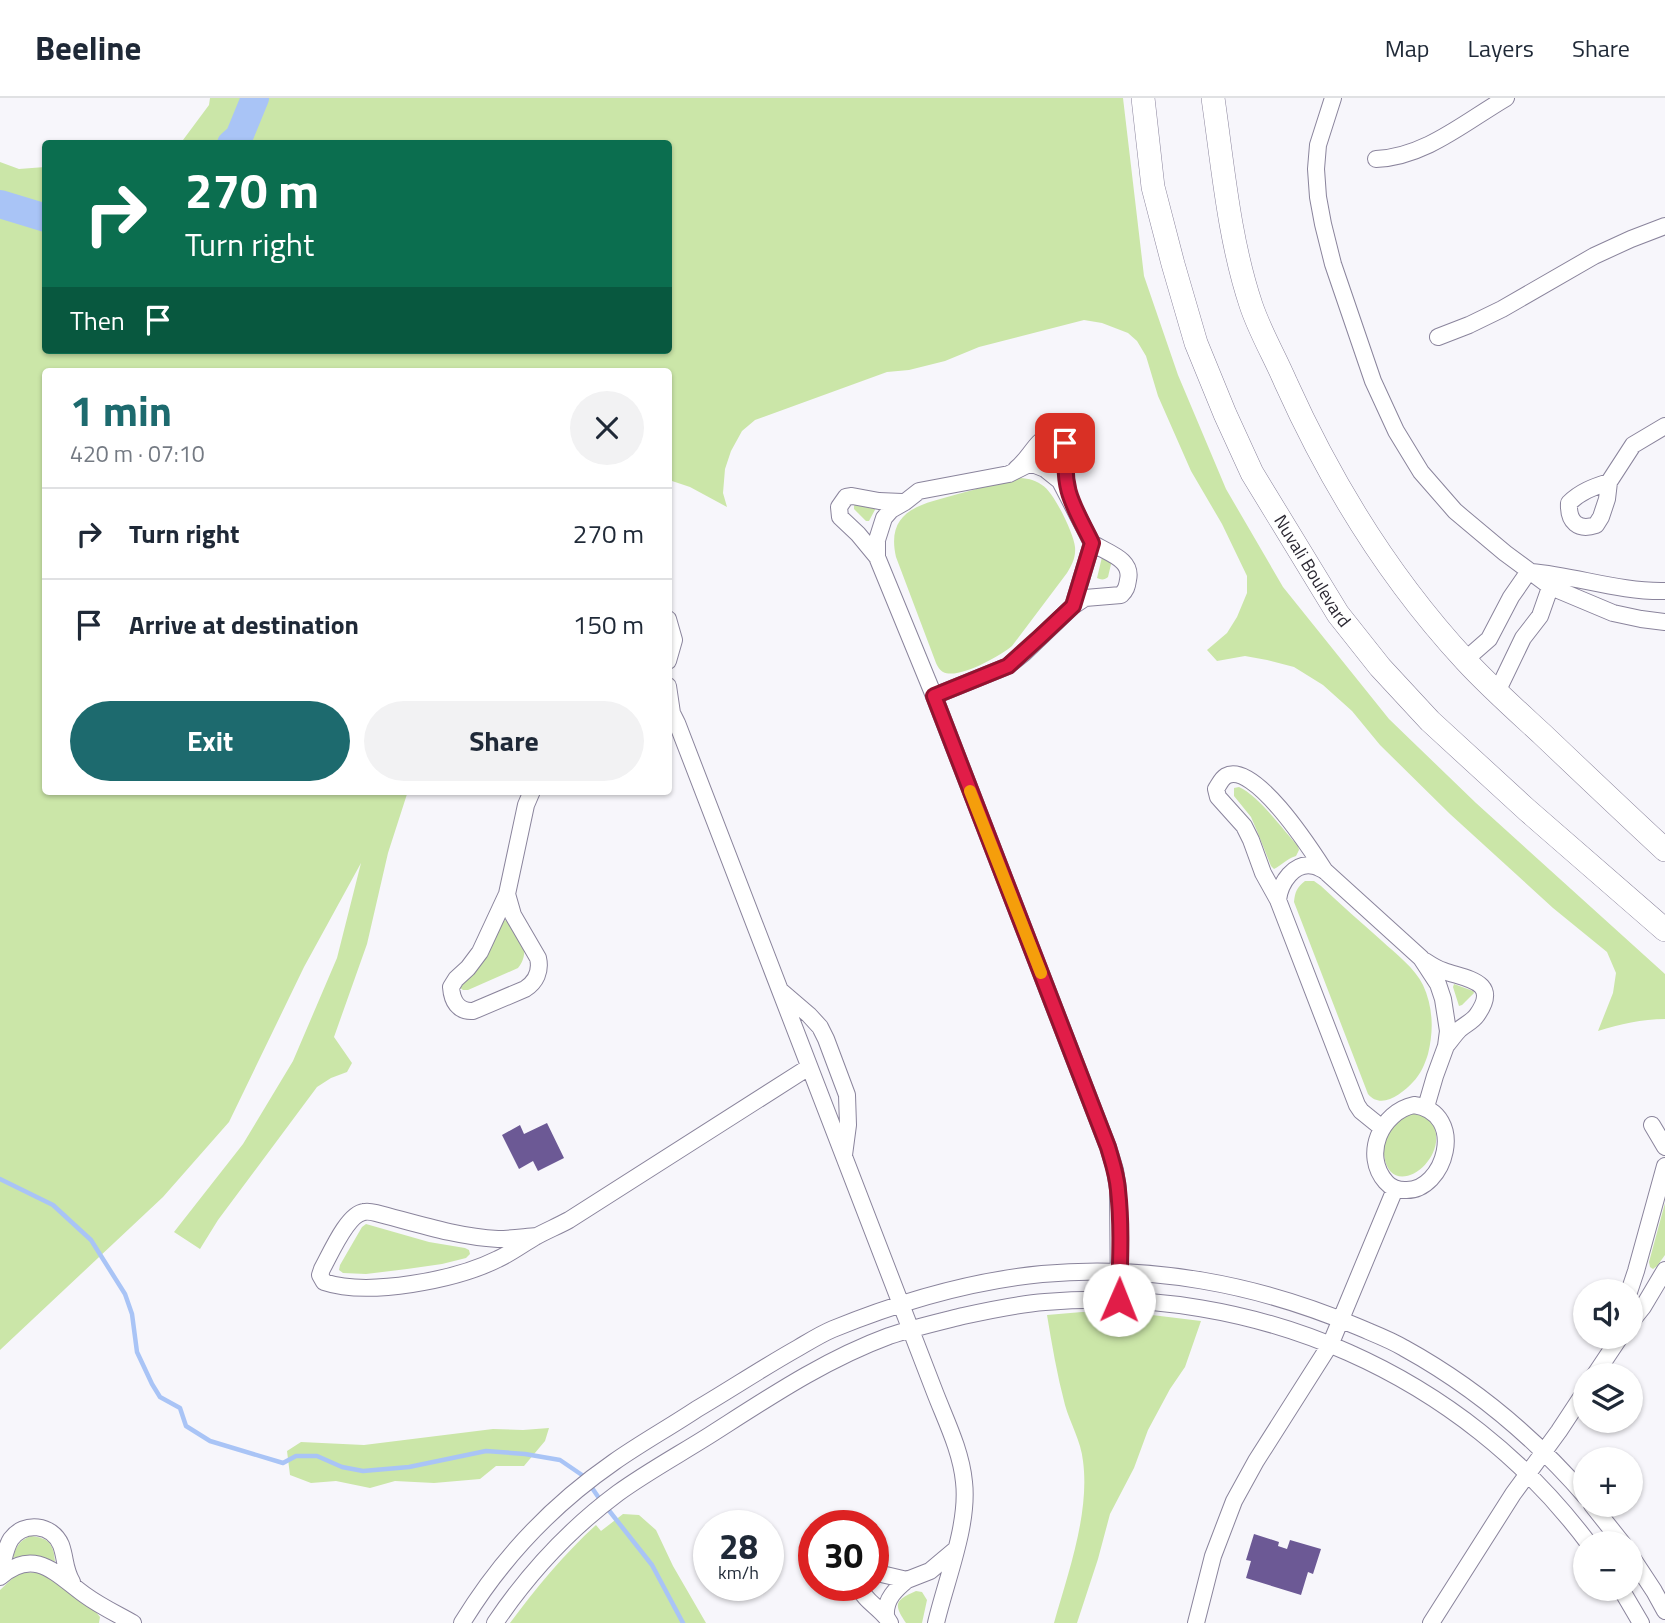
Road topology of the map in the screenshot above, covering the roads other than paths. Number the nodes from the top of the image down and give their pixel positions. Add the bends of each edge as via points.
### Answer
1 (1143, 98) edge
2 (1213, 98) edge
3 (1333, 98) edge
4 (1506, 98) edge
5 (1376, 159) dead end
6 (1665, 226) edge
7 (1438, 337) dead end
8 (1665, 426) edge
9 (1009, 474) junction
10 (1609, 482) dead end
11 (1070, 498) junction
12 (905, 502) junction
13 (1092, 543) junction
14 (877, 557) junction
15 (1529, 571) junction
16 (1553, 581) junction
17 (1665, 591) edge
18 (1073, 606) junction
19 (1665, 622) edge
20 (1465, 660) junction
21 (1497, 692) junction
22 (934, 696) junction
23 (672, 715) edge
24 (531, 795) edge
25 (1665, 850) edge
26 (1325, 871) junction
27 (507, 894) junction
28 (1278, 900) junction
29 (1665, 930) edge
30 (1420, 958) junction
31 (779, 989) junction
32 (1446, 1046) junction
33 (809, 1067) junction
34 (1426, 1107) junction
35 (1652, 1125) dead end
36 (1382, 1128) junction
37 (1665, 1147) edge
38 (844, 1158) junction
39 (1665, 1166) edge
40 (1395, 1189) junction
41 (537, 1236) junction
42 (1636, 1271) junction
43 (1120, 1272) junction
44 (1662, 1275) edge
45 (1633, 1279) edge
46 (1119, 1300) junction
47 (1643, 1304) edge
48 (901, 1305) junction
49 (1341, 1320) junction
50 (911, 1330) junction
51 (1331, 1343) junction
52 (1573, 1409) edge
53 (1544, 1452) junction
54 (1528, 1473) junction
55 (1573, 1482) edge
56 (1602, 1517) edge
57 (1578, 1531) edge
58 (1613, 1531) edge
59 (955, 1550) junction
60 (0, 1571) edge
61 (1643, 1574) edge
62 (889, 1576) edge
63 (0, 1577) edge
64 (907, 1580) junction
65 (75, 1587) junction
66 (869, 1601) edge
67 (1628, 1601) edge
68 (1665, 1611) edge
69 (888, 1619) edge
70 (133, 1623) edge
71 (462, 1623) edge
72 (495, 1623) edge
73 (936, 1623) edge
74 (1196, 1623) edge
75 (1431, 1623) edge
76 (1641, 1623) edge

1 - 29 main road, Nuvali Boulevard via 1153,187 1196,343 1252,473 1338,614 1430,722
2 - 20 main road via 1228,205 1252,307 1342,493 1377,548
3 - 15 street via 1318,145 1318,197 1333,264 1373,381 1421,472 1455,511
4 - 5 street via 1433,142 1392,159
6 - 7 street via 1594,256 1502,309
8 - 10 street via 1633,445
9 - 11 street via 1035,465 1060,481
9 - 11 street via 1039,441 1055,436 1067,447 1065,482
9 - 12 street via 919,491
11 - 13 street
12 - 14 street via 884,518
12 - 14 street via 852,496 842,501 840,517
13 - 18 street
13 - 18 street via 1127,565 1126,590 1113,597 1085,598
14 - 22 street
15 - 16 street
15 - 20 street via 1489,639
16 - 17 street
16 - 19 street via 1613,613
16 - 21 street via 1540,615 1522,638
18 - 22 street via 1008,666
20 - 21 main road
21 - 25 main road
22 - 43 street via 1108,1147 1118,1189
23 - 31 street
24 - 27 street
26 - 28 street via 1306,866 1290,873
26 - 28 street via 1294,825 1254,783 1242,776 1225,776 1216,789 1218,797 1244,826
26 - 30 street
27 - 27 street via 480,952 451,987 454,1001 464,1011 525,989 538,972 535,950 513,915
28 - 36 street via 1357,1105
30 - 32 street via 1443,999
30 - 32 street via 1476,981 1483,990 1482,1007 1475,1018
31 - 33 street
31 - 38 street via 810,1015 826,1039 847,1095
32 - 34 street
33 - 38 street
33 - 41 street
34 - 36 street via 1405,1107
34 - 40 street via 1437,1116 1446,1135 1439,1168 1415,1190
35 - 37 street
36 - 40 street via 1376,1163
38 - 48 street
39 - 42 street
40 - 49 street
41 - 41 street via 499,1239 364,1212 349,1222 320,1275 324,1282 343,1286 408,1285 475,1269
42 - 44 street
42 - 45 street
43 - 46 street
43 - 48 street via 982,1283
43 - 49 street via 1251,1290
44 - 47 street
46 - 50 street via 1043,1302
46 - 51 street via 1200,1308
48 - 50 street
48 - 71 street via 830,1330 784,1355 600,1472 525,1539
49 - 51 street
49 - 53 street via 1435,1366
50 - 59 street via 964,1482 962,1524
50 - 72 street via 799,1378 618,1493 547,1557
51 - 54 street via 1422,1391
51 - 74 street via 1234,1501 1213,1556
52 - 53 street
53 - 54 street
53 - 55 street
54 - 57 street
54 - 75 street
56 - 58 street
59 - 64 street via 930,1571
59 - 73 street
60 - 65 street via 15,1534 43,1528 59,1541 66,1573
61 - 68 street
62 - 64 street
63 - 65 street via 18,1566 37,1564 59,1573
64 - 69 street via 887,1603
65 - 70 street
66 - 69 street
67 - 76 street

